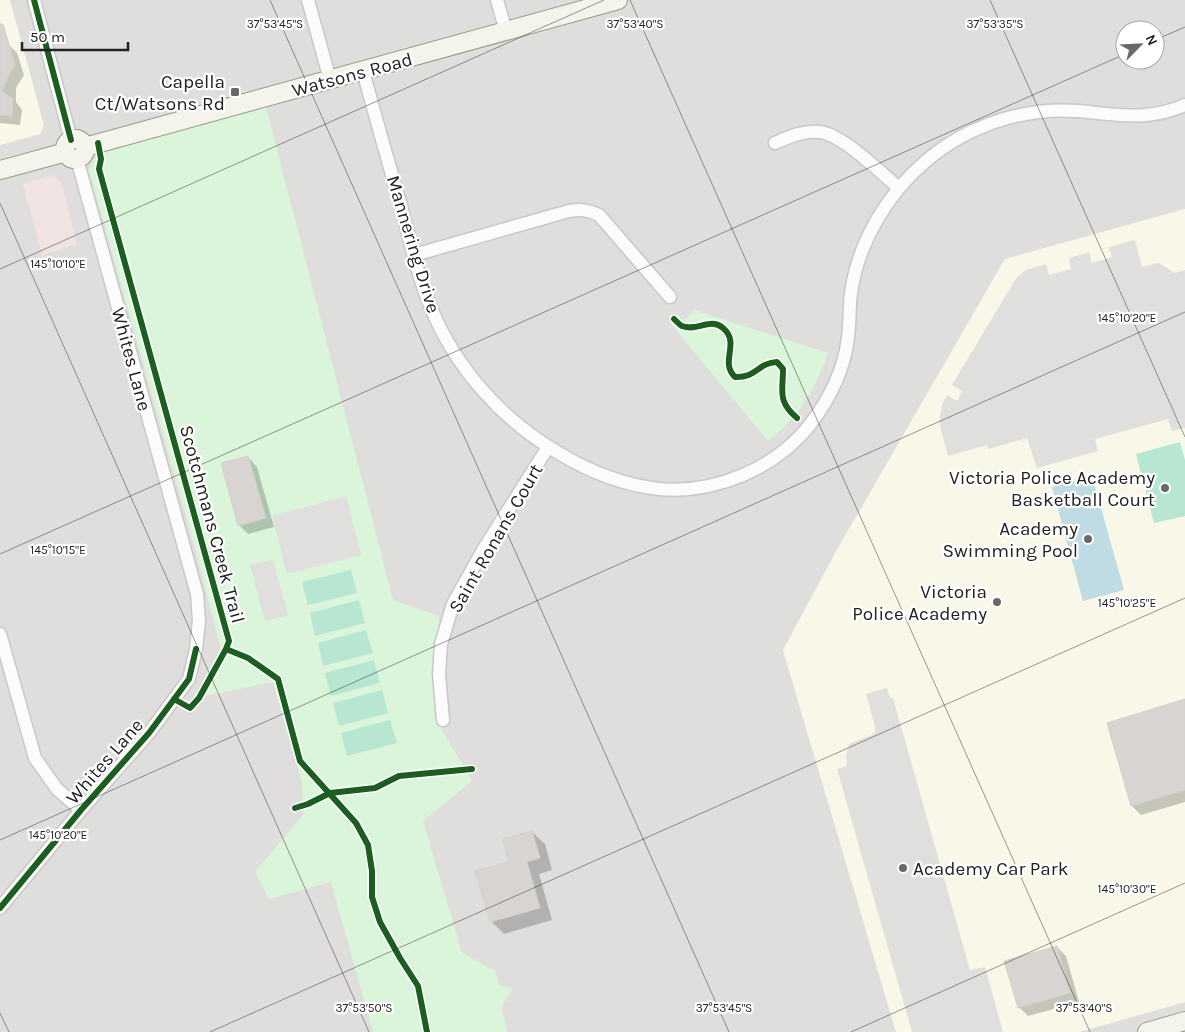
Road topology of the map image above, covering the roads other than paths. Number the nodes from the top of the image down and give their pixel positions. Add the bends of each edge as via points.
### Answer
1 (34, 0) edge
2 (308, 0) edge
3 (497, 0) edge
4 (618, 0) edge
5 (506, 32) junction
6 (363, 71) junction
7 (330, 80) junction
8 (1185, 105) edge
9 (775, 143) dead end
10 (75, 149) junction
11 (0, 170) edge
12 (898, 188) junction
13 (414, 255) junction
14 (670, 297) dead end
15 (548, 447) junction
16 (0, 634) edge
17 (443, 720) dead end
18 (81, 810) junction
19 (0, 908) edge
20 (1185, 1021) edge
21 (1147, 1032) edge

1 - 10 street, Whites Lane
2 - 7 street
3 - 5 street
4 - 5 street, Watsons Road
5 - 6 street, Watsons Road
6 - 7 street, Watsons Road
6 - 13 street, Mannering Drive
7 - 10 street, Watsons Road
8 - 12 street, Mannering Drive via 1139,116 1060,110 996,121 942,149
9 - 12 street via 805,132 832,135
10 - 11 street, Watsons Road
10 - 18 street, Whites Lane via 197,594 199,621 189,678 149,733
12 - 15 street, Mannering Drive via 871,231 857,266 851,293 848,340 836,384 808,427 773,459 736,478 716,484 669,490 647,488 598,473
13 - 14 street via 582,209 599,215
13 - 15 street, Mannering Drive via 431,307 454,352 472,378 520,427
15 - 17 street, Saint Ronans Court via 453,604 441,644 438,674
16 - 18 street via 35,758 57,789
18 - 19 street, Whites Lane
20 - 21 street

